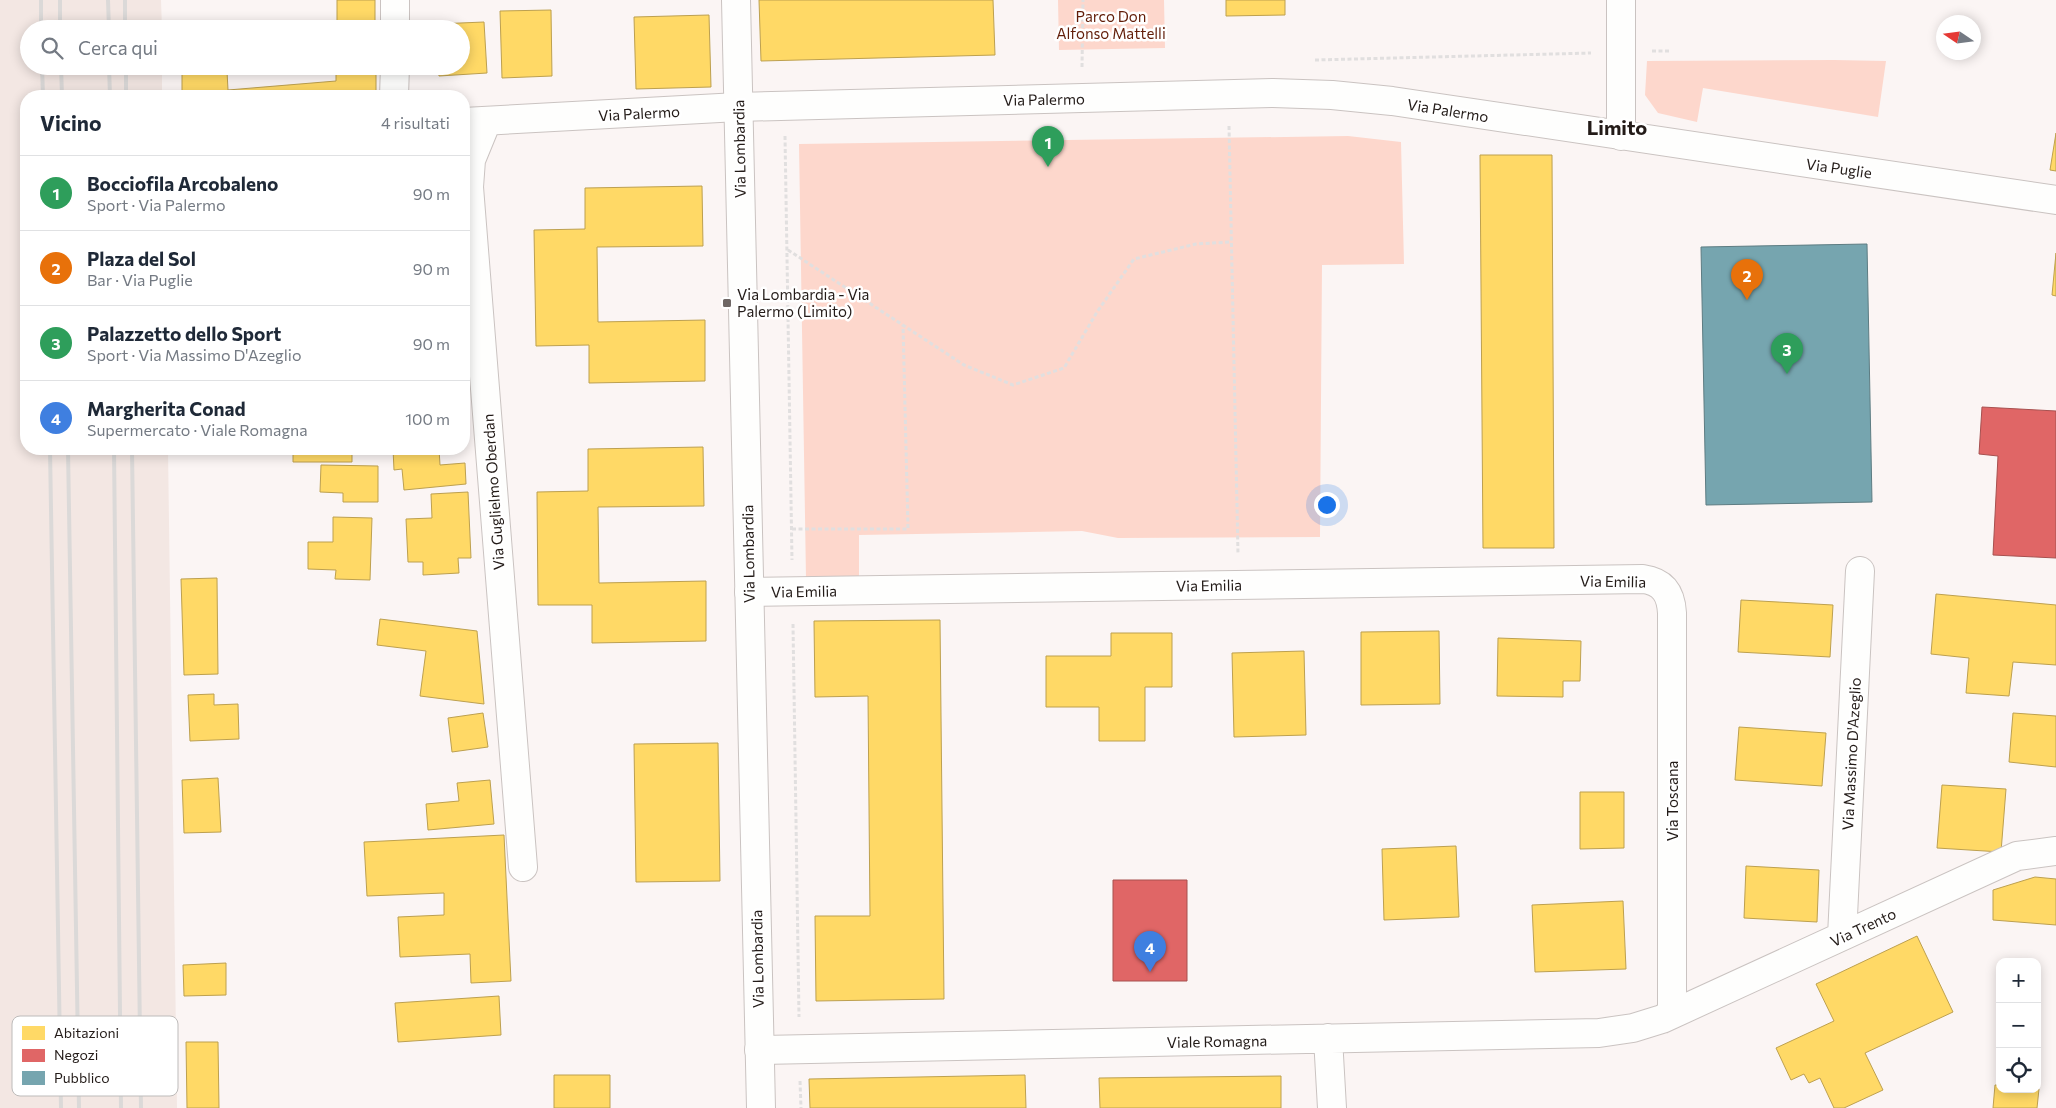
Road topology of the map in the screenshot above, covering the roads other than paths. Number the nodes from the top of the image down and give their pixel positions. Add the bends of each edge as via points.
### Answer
1 (396, 0) edge
2 (736, 0) edge
3 (1621, 0) edge
4 (395, 20) edge
5 (395, 75) edge
6 (394, 90) edge
7 (738, 107) junction
8 (475, 122) edge
9 (1621, 136) junction
10 (470, 174) edge
11 (470, 200) edge
12 (2056, 200) edge
13 (1860, 571) dead end
14 (1666, 588) joint
15 (749, 592) junction
16 (2056, 851) edge
17 (523, 866) dead end
18 (1842, 936) junction
19 (1672, 1014) junction
20 (1328, 1038) junction
21 (759, 1050) junction
22 (761, 1108) edge
23 (1332, 1108) edge

1 - 4 street
2 - 7 street, Via Lombardia
3 - 9 street
5 - 6 street
7 - 8 street, Via Palermo
7 - 9 street, Via Palermo via 1306,94 1374,99
7 - 15 street, Via Lombardia
8 - 10 street, Via Guglielmo Oberdan
9 - 12 street, Via Puglie
11 - 17 street, Via Guglielmo Oberdan
13 - 18 street, Via Massimo D'Azeglio
14 - 15 street, Via Emilia via 1643,579
14 - 19 street, Via Toscana via 1672,613
15 - 21 street, Via Lombardia
16 - 18 street, Via Trento via 2017,856
18 - 19 street, Via Trento
19 - 20 street, Viale Romagna via 1633,1028 1599,1033
20 - 21 street, Viale Romagna
20 - 23 street
21 - 22 street, Via Lombardia

